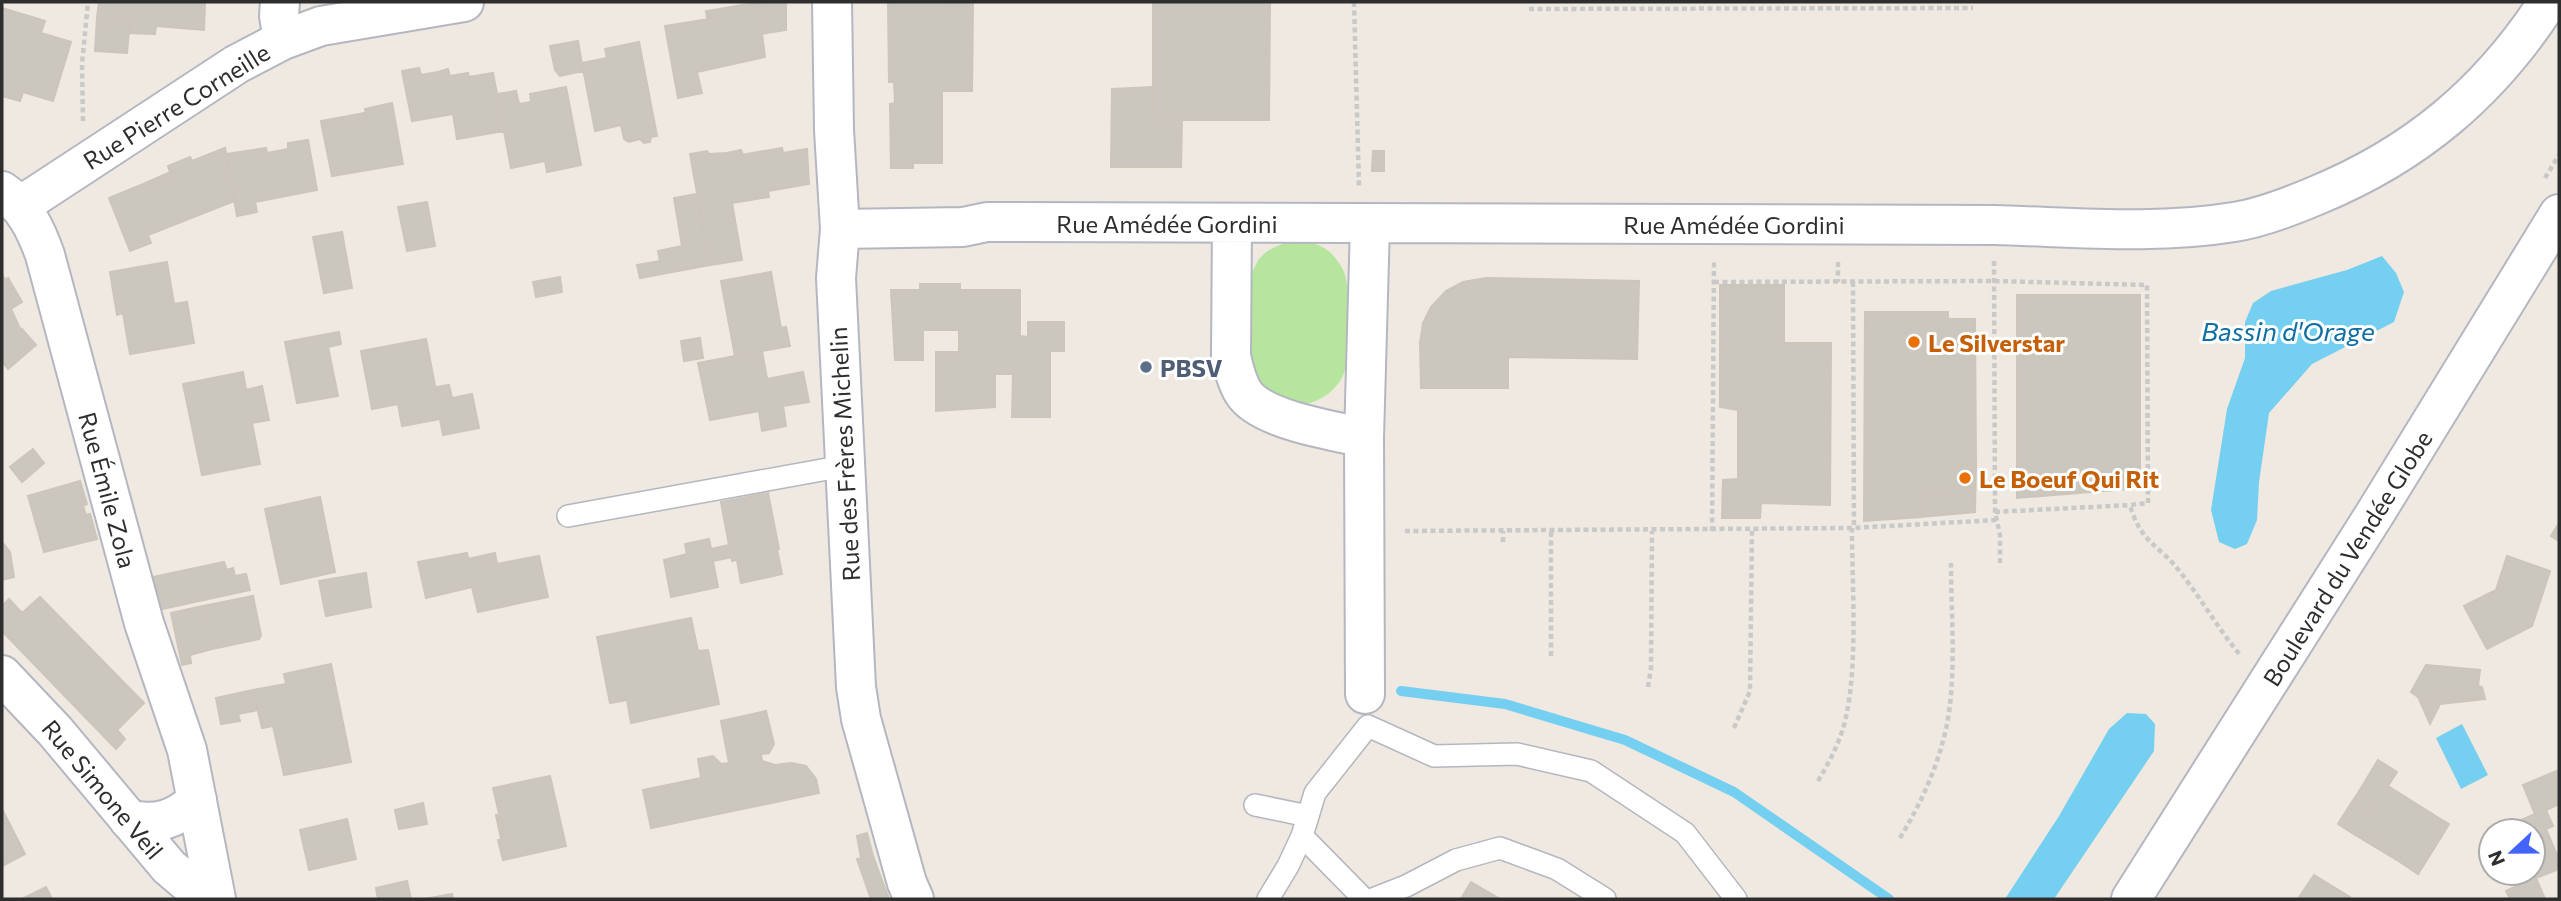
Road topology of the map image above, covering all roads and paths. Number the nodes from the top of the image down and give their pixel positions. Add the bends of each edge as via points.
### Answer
1 (88, 2) edge
2 (280, 2) edge
3 (464, 2) edge
4 (832, 2) edge
5 (1354, 2) edge
6 (2548, 2) edge
7 (1973, 8) dead end
8 (1530, 9) dead end
9 (283, 40) junction
10 (2559, 155) edge
11 (91, 158) junction
12 (2545, 178) dead end
13 (11, 198) edge
14 (2559, 214) edge
15 (1232, 223) junction
16 (1364, 223) junction
17 (1714, 223) junction
18 (1994, 225) junction
19 (840, 229) junction
20 (1994, 281) junction
21 (1714, 282) junction
22 (1853, 282) junction
23 (1364, 438) junction
24 (845, 466) junction
25 (2130, 505) junction
26 (1995, 512) junction
27 (568, 516) dead end
28 (1996, 520) junction
29 (1853, 528) junction
30 (1752, 530) junction
31 (1405, 531) dead end
32 (1503, 531) junction
33 (1552, 531) junction
34 (1651, 531) junction
35 (1712, 531) junction
36 (1503, 542) dead end
37 (1951, 563) dead end
38 (2000, 563) dead end
39 (1550, 656) dead end
40 (2246, 662) dead end
41 (2, 675) edge
42 (1648, 687) dead end
43 (1366, 710) junction
44 (1734, 728) dead end
45 (1818, 781) dead end
46 (197, 800) junction
47 (1255, 805) dead end
48 (129, 820) junction
49 (1305, 826) junction
50 (1900, 838) dead end
51 (207, 899) edge
52 (216, 899) edge
53 (914, 899) edge
54 (1268, 899) edge
55 (1364, 899) edge
56 (1373, 899) edge
57 (1605, 899) edge
58 (1736, 899) edge
59 (2132, 899) edge

1 - 11 path via 81,113 86,128 76,136
2 - 9 street
3 - 9 street, Rue Pierre Corneille via 321,26
4 - 19 street, Rue des Frères Michelin
5 - 16 path
6 - 18 street, Rue Amédée Gordini via 2490,78 2440,125 2347,183 2296,204 2236,222 2182,228
7 - 8 path
9 - 11 street, Rue Pierre Corneille via 237,64
10 - 12 path
11 - 13 street, Rue Pierre Corneille
13 - 46 street, Rue Émile Zola via 37,233 45,255 144,623 187,750
14 - 59 street, Boulevard du Vendée Globe
15 - 16 street, Rue Amédée Gordini
15 - 19 street, Rue Amédée Gordini via 987,222 963,227
15 - 23 street via 1231,356 1247,397 1266,411
16 - 17 street, Rue Amédée Gordini
16 - 23 street
17 - 18 street, Rue Amédée Gordini
17 - 21 path
18 - 20 path
19 - 24 street, Rue des Frères Michelin via 836,278
20 - 22 path
20 - 25 path via 2147,285 2148,503
20 - 26 path
21 - 22 path
21 - 35 path
22 - 29 path
23 - 43 street
24 - 27 lane
24 - 53 street, Rue des Frères Michelin via 861,719
25 - 26 path
25 - 40 path via 2135,524 2180,572
26 - 28 path
28 - 29 path
28 - 38 path
29 - 30 path
29 - 45 path via 1850,691 1838,743
30 - 35 path
30 - 44 path via 1750,691
31 - 32 path
32 - 33 path
32 - 36 path
33 - 34 path
33 - 39 path
34 - 35 path
34 - 42 path
37 - 50 path via 1947,727 1932,779
41 - 48 street, Rue Simone Veil via 55,730
43 - 49 lane via 1315,793
43 - 58 lane via 1434,756 1517,754 1591,771 1685,833
46 - 48 street via 166,822
46 - 52 street, Rue Émile Zola
47 - 49 lane
48 - 51 street, Rue Simone Veil via 169,867
49 - 54 lane
49 - 55 lane
56 - 57 lane via 1456,860 1500,848 1557,869

